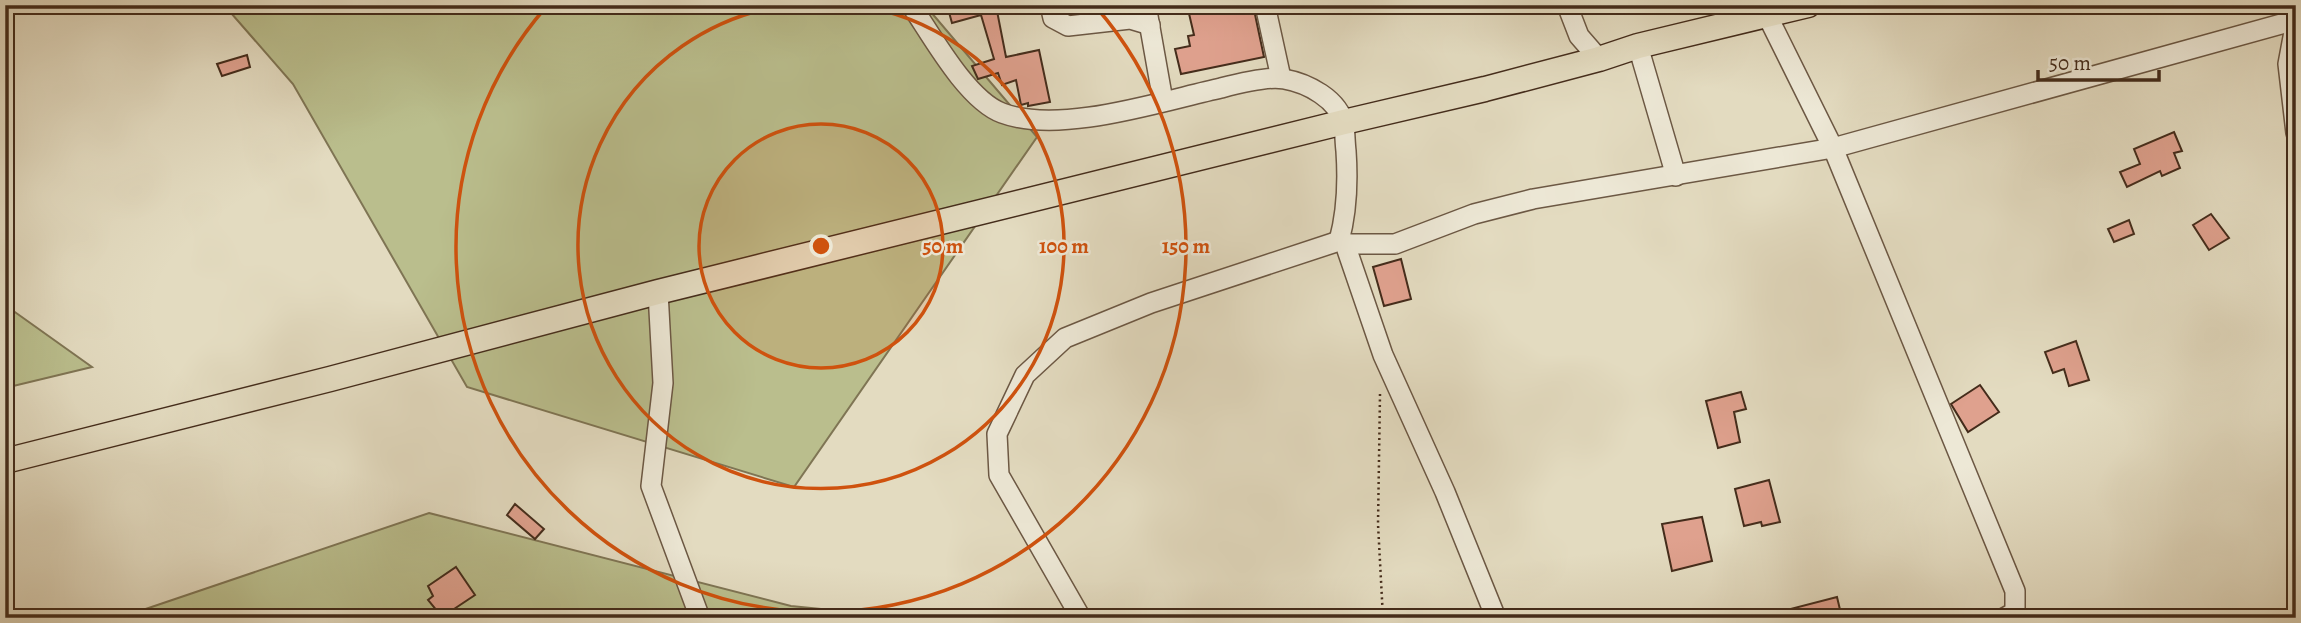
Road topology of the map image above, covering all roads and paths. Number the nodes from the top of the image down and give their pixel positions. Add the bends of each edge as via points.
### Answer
1 (911, 5) edge
2 (1051, 5) edge
3 (1146, 5) edge
4 (1265, 5) edge
5 (1567, 5) edge
6 (1808, 5) edge
7 (1767, 15) junction
8 (2296, 21) edge
9 (1150, 25) junction
10 (1638, 46) junction
11 (1599, 59) junction
12 (1281, 78) junction
13 (1163, 101) junction
14 (1343, 122) junction
15 (2296, 133) edge
16 (1833, 148) junction
17 (1676, 176) junction
18 (1344, 243) junction
19 (658, 292) junction
20 (1380, 394) dead end
21 (5, 461) edge
22 (699, 618) edge
23 (1081, 618) edge
24 (1383, 618) edge
25 (1496, 618) edge
26 (2004, 618) edge

1 - 13 street via 960,77 1000,113 1055,120
2 - 9 street via 1053,18 1068,26 1130,19
3 - 9 street
4 - 12 street
5 - 11 street via 1579,36
6 - 7 main road
7 - 10 main road
7 - 16 street
8 - 15 street via 2288,64
8 - 16 street
9 - 13 street
10 - 11 main road
10 - 17 street
11 - 14 main road
12 - 13 street
12 - 14 street via 1329,100
14 - 18 street via 1347,172
14 - 19 main road
16 - 17 street
16 - 26 street via 2015,592 2015,612
17 - 18 street via 1533,199 1474,214 1395,244
18 - 23 street via 1151,303 1065,338 1025,375 997,434 999,475
18 - 25 street via 1383,355
19 - 21 main road
19 - 22 street via 663,383 651,486
20 - 24 path via 1378,524

